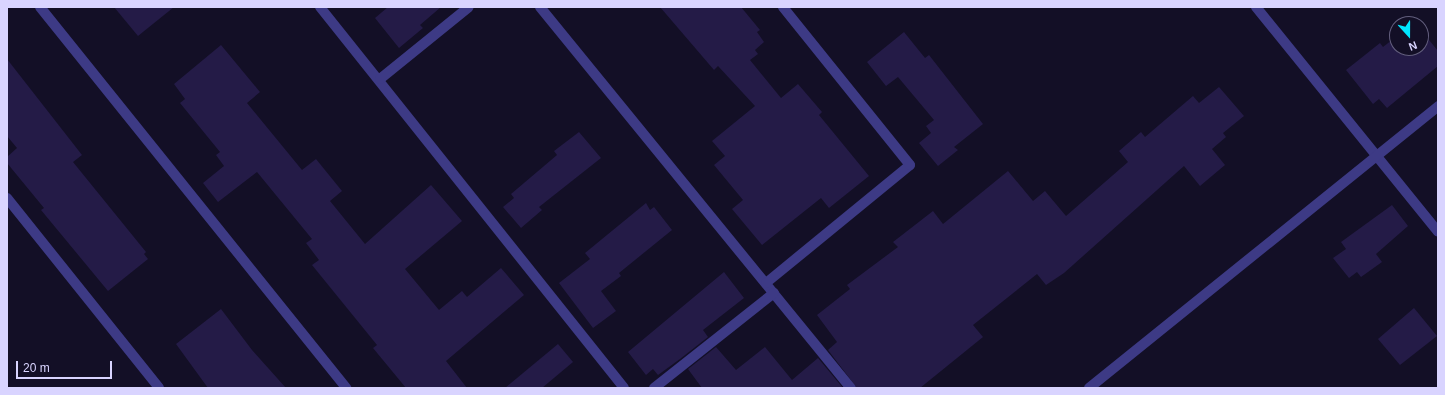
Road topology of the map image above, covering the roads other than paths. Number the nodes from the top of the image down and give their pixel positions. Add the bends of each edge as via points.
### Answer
1 (40, 7) edge
2 (320, 7) edge
3 (469, 7) edge
4 (540, 7) edge
5 (783, 7) edge
6 (1256, 7) edge
7 (380, 79) junction
8 (1438, 106) edge
9 (1377, 156) junction
10 (7, 198) edge
11 (1438, 232) edge
12 (766, 283) junction
13 (774, 293) junction
14 (159, 388) edge
15 (346, 388) edge
16 (624, 388) edge
17 (654, 388) edge
18 (851, 388) edge
19 (1089, 388) edge

1 - 15 street
2 - 7 street
3 - 7 street
4 - 12 street
5 - 12 street via 910,165
6 - 9 street
7 - 16 street
8 - 9 street
9 - 11 street
9 - 19 street
10 - 14 street
12 - 13 street
13 - 17 street
13 - 18 street

